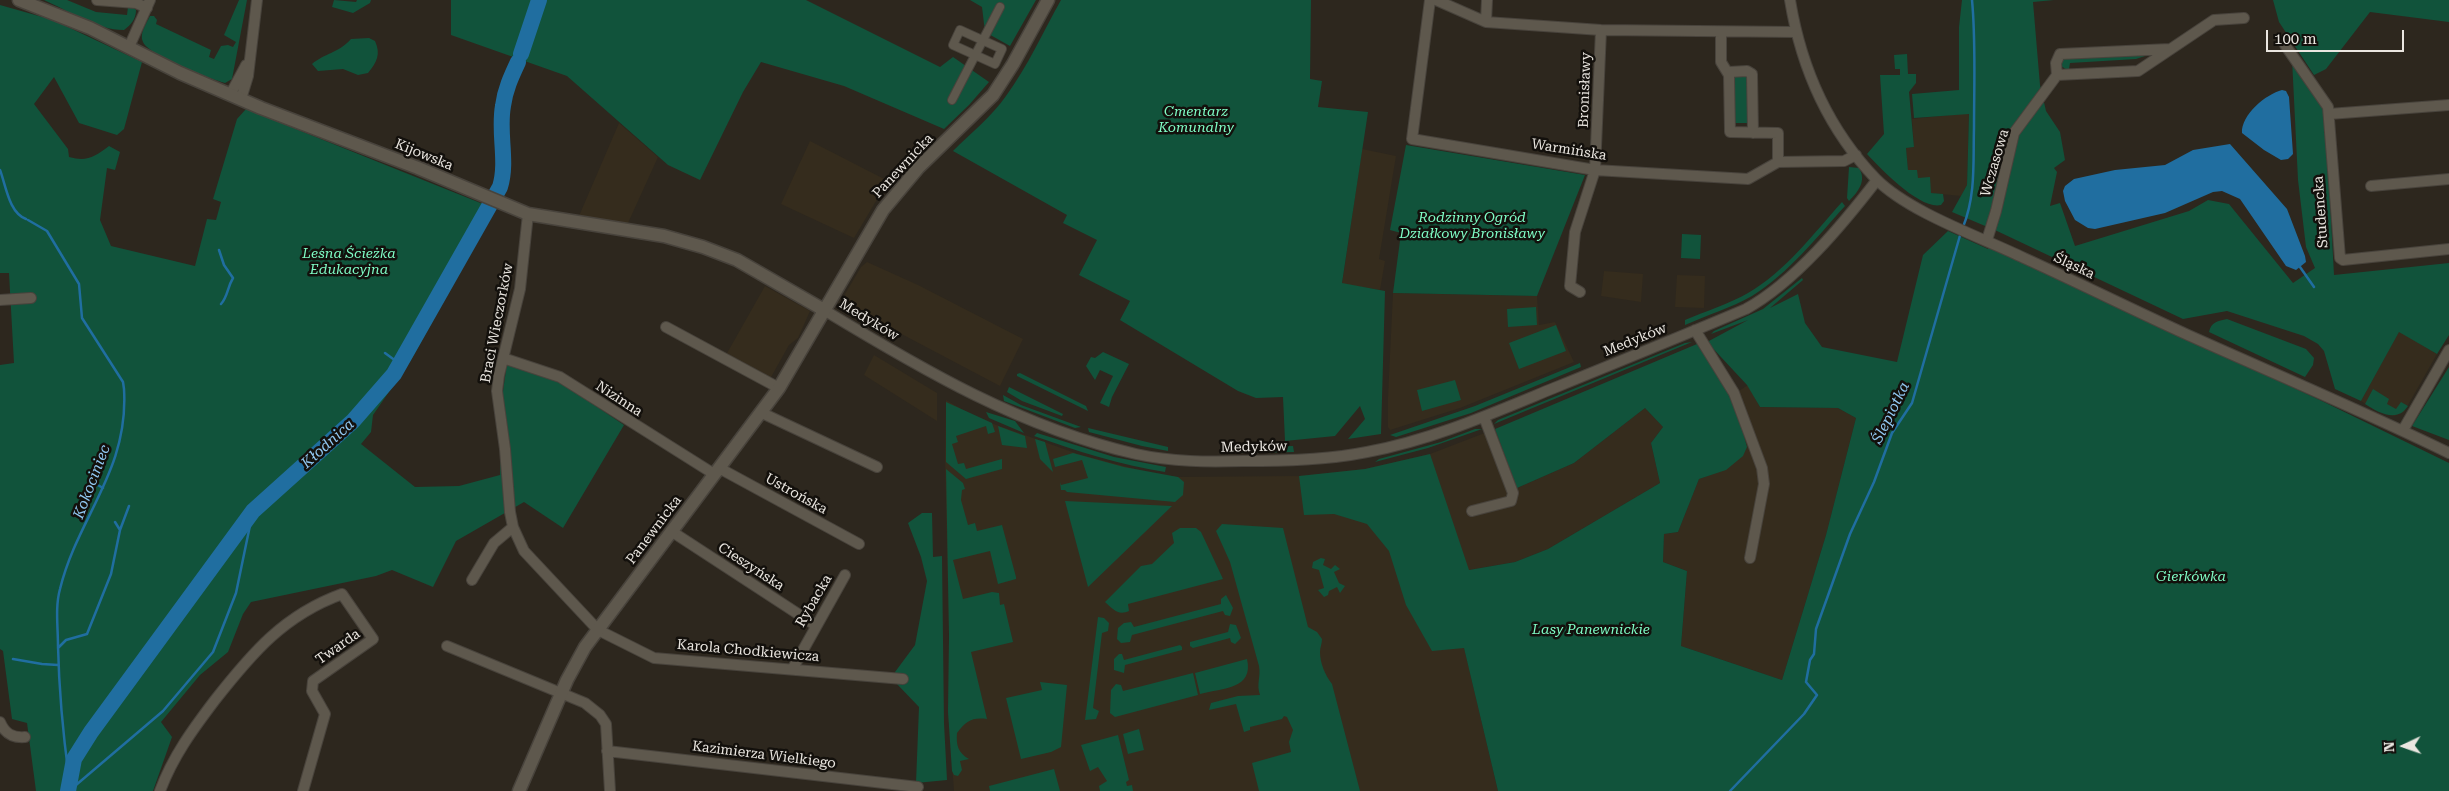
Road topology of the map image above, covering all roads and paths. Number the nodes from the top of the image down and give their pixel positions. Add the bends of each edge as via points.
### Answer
1 (19, 0) edge
2 (98, 0) edge
3 (257, 0) edge
4 (1048, 0) edge
5 (1430, 0) edge
6 (1436, 0) edge
7 (1487, 0) edge
8 (1790, 0) edge
9 (148, 4) edge
10 (1000, 7) dead end
11 (2244, 18) dead end
12 (1486, 22) junction
13 (1601, 30) junction
14 (1721, 32) junction
15 (1795, 32) junction
16 (983, 40) junction
17 (2284, 45) dead end
18 (129, 47) junction
19 (2171, 49) junction
20 (975, 56) junction
21 (994, 64) junction
22 (1008, 72) junction
23 (1728, 72) junction
24 (2057, 75) junction
25 (236, 97) junction
26 (952, 100) dead end
27 (2449, 105) edge
28 (2328, 111) junction
29 (1753, 133) junction
30 (1856, 155) junction
31 (1778, 162) junction
32 (1595, 170) junction
33 (2449, 179) edge
34 (1877, 180) junction
35 (2371, 186) dead end
36 (528, 214) junction
37 (1986, 240) junction
38 (2449, 249) edge
39 (1580, 292) dead end
40 (31, 298) dead end
41 (0, 300) edge
42 (824, 310) junction
43 (666, 327) dead end
44 (1695, 330) junction
45 (2449, 350) edge
46 (503, 358) junction
47 (779, 388) junction
48 (762, 413) junction
49 (1484, 417) junction
50 (2403, 430) junction
51 (2449, 453) edge
52 (877, 467) dead end
53 (717, 471) junction
54 (1472, 511) dead end
55 (513, 527) junction
56 (671, 531) junction
57 (859, 544) dead end
58 (1750, 558) dead end
59 (845, 575) dead end
60 (472, 580) dead end
61 (815, 625) junction
62 (598, 630) junction
63 (447, 646) dead end
64 (793, 668) junction
65 (903, 679) dead end
66 (560, 694) junction
67 (0, 722) edge
68 (25, 737) dead end
69 (608, 751) junction
70 (918, 787) dead end
71 (160, 791) edge
72 (303, 791) edge
73 (519, 791) edge
74 (610, 791) edge

1 - 18 street, Kijowska
2 - 9 street
3 - 25 street via 248,76
4 - 22 street, Panewnicka
5 - 32 street, Warmińska via 1412,139
6 - 12 street
7 - 12 street
8 - 15 street, Śląska
9 - 18 street
10 - 16 street
11 - 19 street via 2214,20
12 - 13 street
13 - 14 street
13 - 32 street, Bronisławy
14 - 15 street
14 - 23 street via 1721,62
15 - 30 street, Śląska via 1820,100
16 - 20 street
16 - 20 street via 960,30 953,45
16 - 21 street via 1002,49
17 - 28 street
18 - 25 street, Kijowska
19 - 24 street via 2138,71
19 - 24 street, Wczasowa via 2060,54 2056,63
20 - 21 street
20 - 26 street
21 - 22 street
22 - 42 street, Panewnicka via 984,105 893,196
23 - 29 street via 1730,132
23 - 29 street via 1747,71 1752,74
24 - 37 street, Wczasowa via 2014,134
25 - 36 street, Kijowska
27 - 28 street
28 - 38 street, Studencka via 2340,258
29 - 31 street via 1778,133
30 - 31 street, Warmińska via 1844,161
30 - 34 street, Śląska
31 - 32 street, Warmińska via 1748,179
32 - 39 street, Bronisławy via 1572,246 1570,286
33 - 35 street
34 - 37 street, Śląska via 1914,205
34 - 44 street, Medyków via 1806,261 1775,290 1746,309
36 - 42 street, Kijowska via 664,236 703,247 737,260
36 - 46 street, Braci Wieczorków via 520,289
37 - 50 street, Śląska via 2186,334
40 - 41 street
42 - 47 street, Panewnicka
42 - 49 street, Medyków via 918,366 994,405 1058,431 1154,457 1224,462 1345,456 1412,441
43 - 47 street
44 - 49 street, Medyków
44 - 58 street via 1734,393 1762,468 1764,484
45 - 50 street
46 - 53 street, Nizinna via 560,377
46 - 55 street, Braci Wieczorków via 497,391
47 - 48 street, Panewnicka
48 - 52 street
48 - 53 street, Panewnicka
49 - 54 street via 1513,493 1511,501
50 - 51 street, Śląska
53 - 56 street, Panewnicka
53 - 57 street, Ustrońska
55 - 60 street via 494,543
55 - 62 street, Braci Wieczorków via 532,562
56 - 61 street, Cieszyńska
56 - 62 street, Panewnicka
59 - 61 street, Rybacka
61 - 64 street, Rybacka
62 - 64 street, Karola Chodkiewicza via 654,658
62 - 66 street, Panewnicka via 572,668
63 - 66 street
64 - 65 street, Karola Chodkiewicza
66 - 69 street via 586,703 600,715 606,724
66 - 73 street, Panewnicka
67 - 68 street via 3,730 15,738
69 - 70 street, Kazimierza Wielkiego
69 - 74 street
71 - 72 street, Twarda via 186,738 266,639 298,615 342,594 373,639 313,681 312,691 325,714

